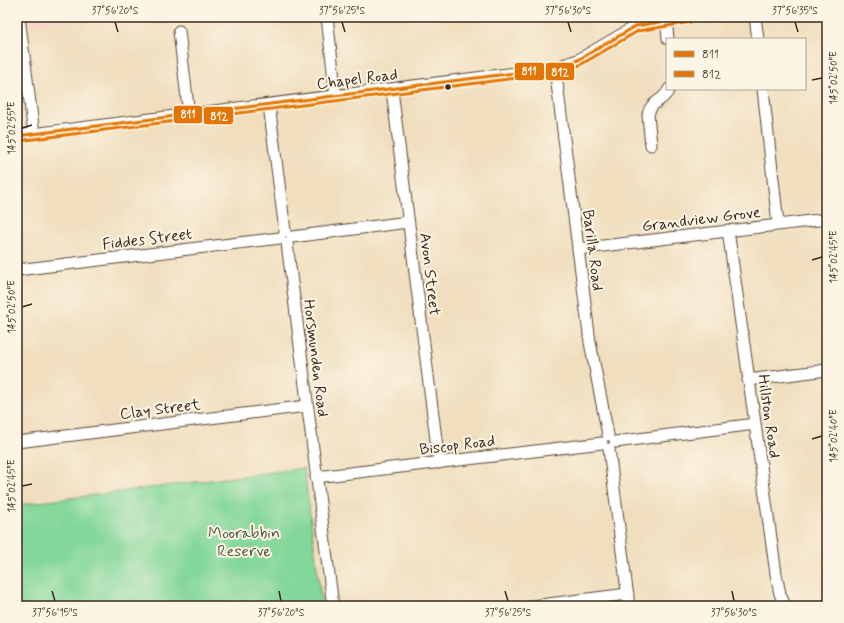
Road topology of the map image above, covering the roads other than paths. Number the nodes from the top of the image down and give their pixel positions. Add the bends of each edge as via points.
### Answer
1 (326, 17) edge
2 (690, 17) edge
3 (755, 17) edge
4 (666, 19) edge
5 (20, 21) edge
6 (179, 31) dead end
7 (668, 38) edge
8 (758, 38) edge
9 (555, 68) junction
10 (392, 90) junction
11 (668, 90) edge
12 (763, 90) edge
13 (336, 96) junction
14 (269, 105) junction
15 (189, 115) junction
16 (34, 134) junction
17 (17, 136) edge
18 (651, 145) dead end
19 (827, 219) edge
20 (408, 222) junction
21 (778, 224) junction
22 (728, 230) junction
23 (286, 237) junction
24 (578, 249) junction
25 (17, 270) edge
26 (827, 370) edge
27 (748, 380) junction
28 (307, 406) junction
29 (755, 424) junction
30 (17, 442) edge
31 (608, 442) junction
32 (439, 462) junction
33 (316, 477) junction
34 (628, 594) junction
35 (333, 606) edge
36 (532, 606) edge
37 (630, 606) edge
38 (785, 606) edge

1 - 13 street
2 - 4 street, Chapel Road
3 - 8 street
4 - 7 street
4 - 9 street, Chapel Road via 636,26 578,60
5 - 16 street
6 - 15 street
9 - 10 street, Chapel Road
9 - 24 street, Barilla Road
10 - 13 street, Chapel Road
10 - 20 street, Avon Street
11 - 18 street via 666,95 649,110
12 - 21 street
13 - 14 street, Chapel Road
14 - 15 street, Chapel Road
14 - 23 street, Horsmunden Road
15 - 16 street, Chapel Road
16 - 17 street, Chapel Road
19 - 21 street, Grandview Grove
20 - 23 street, Fiddes Street
20 - 32 street, Avon Street
21 - 22 street, Grandview Grove
22 - 24 street, Grandview Grove
22 - 27 street, Hillston Road
23 - 25 street, Fiddes Street
23 - 28 street, Horsmunden Road
24 - 31 street, Barilla Road via 592,357
26 - 27 street
27 - 29 street, Hillston Road
28 - 30 street, Clay Street
28 - 33 street, Horsmunden Road
29 - 31 street, Biscop Road
29 - 38 street, Hillston Road via 776,574
31 - 32 street, Biscop Road
31 - 34 street, Barilla Road
32 - 33 street, Biscop Road
33 - 35 street, Horsmunden Road
34 - 36 street
34 - 37 street, Barilla Road

